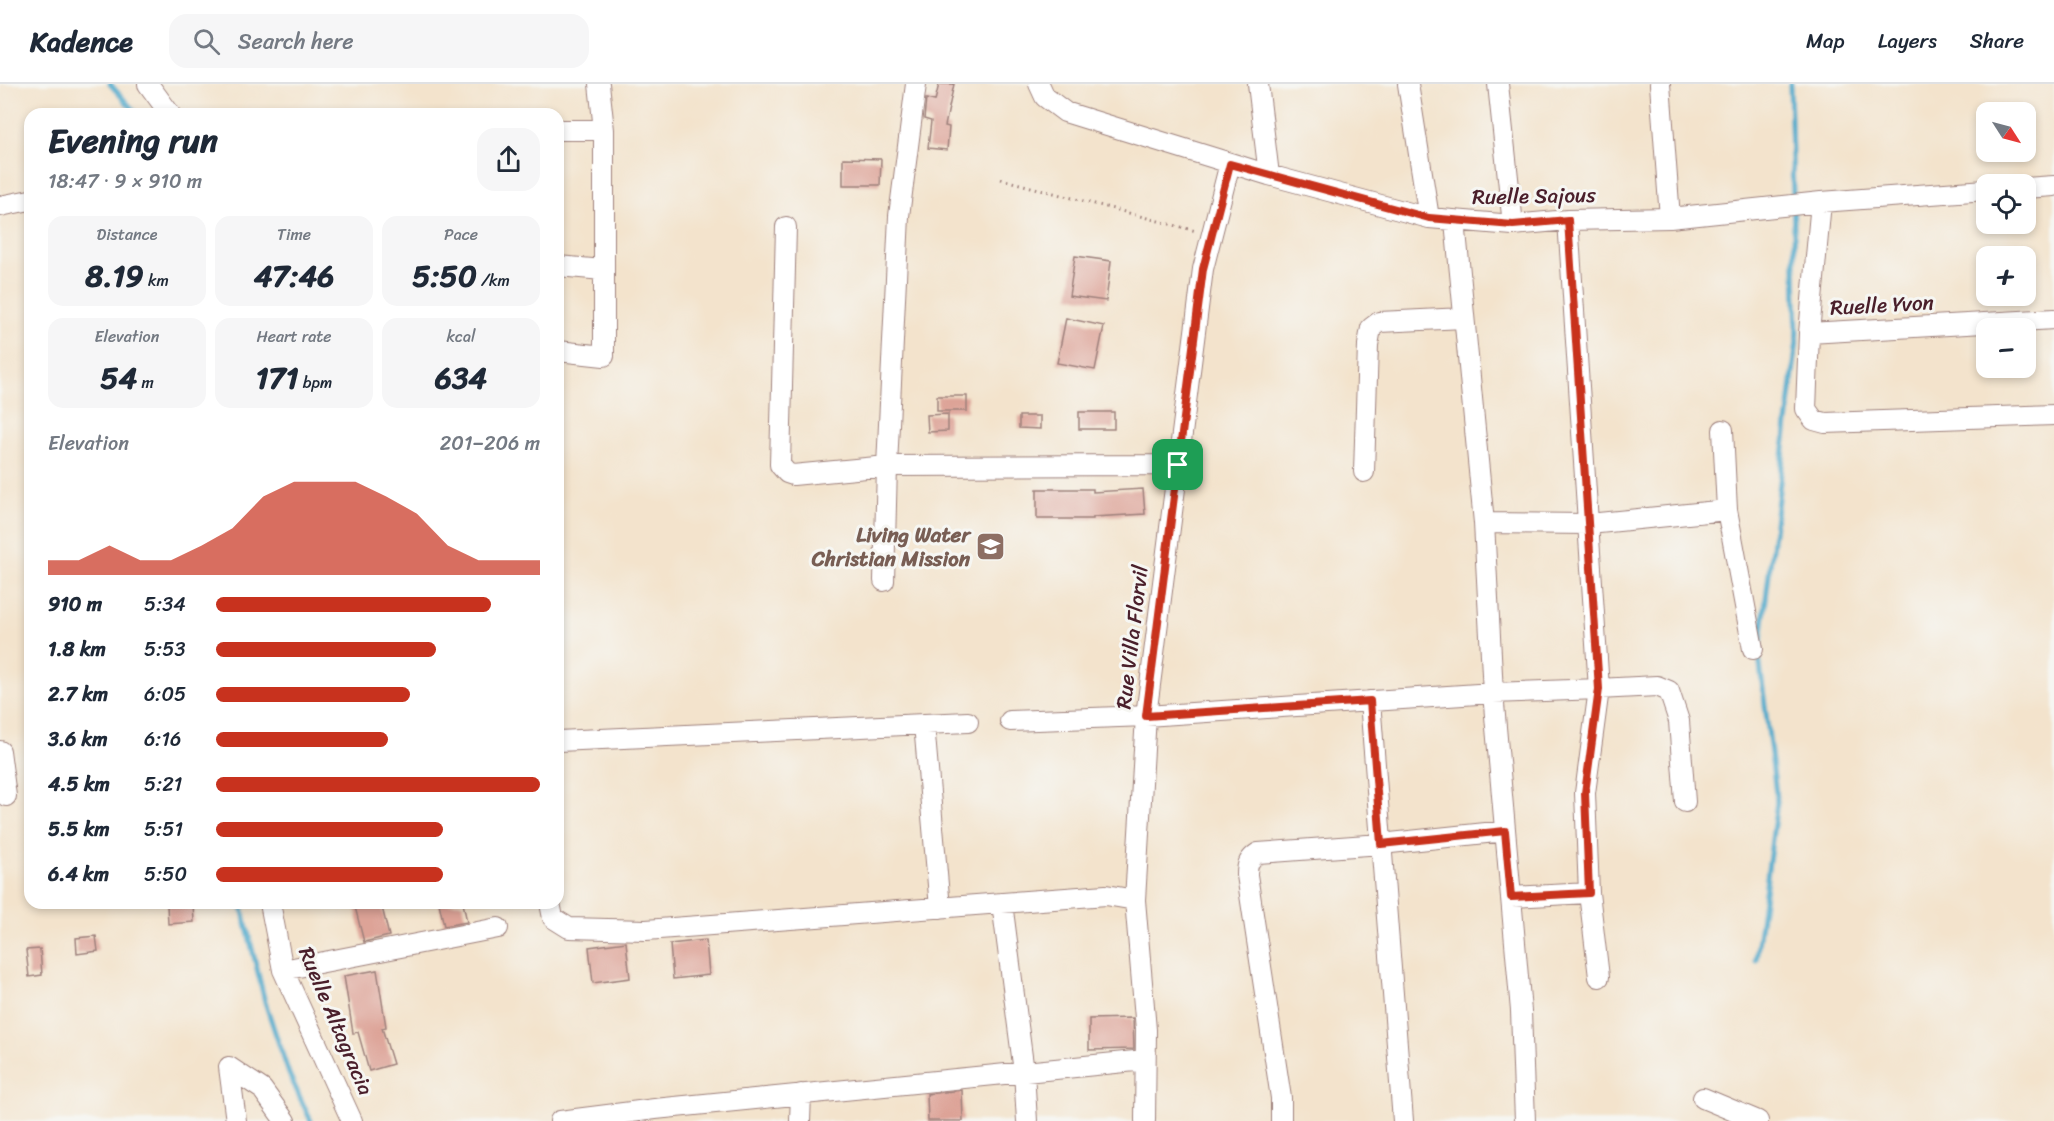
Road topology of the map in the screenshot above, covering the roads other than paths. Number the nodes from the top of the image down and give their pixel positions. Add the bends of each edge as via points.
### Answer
1 (148, 84) edge
2 (599, 84) edge
3 (916, 84) edge
4 (1039, 84) edge
5 (1258, 84) edge
6 (1408, 84) edge
7 (1498, 84) edge
8 (1660, 84) edge
9 (166, 108) edge
10 (564, 130) edge
11 (604, 130) junction
12 (1230, 164) junction
13 (1269, 176) junction
14 (2054, 186) edge
15 (2036, 187) edge
16 (1976, 191) edge
17 (24, 201) edge
18 (1821, 202) junction
19 (0, 206) edge
20 (1429, 218) junction
21 (1670, 218) junction
22 (1568, 220) junction
23 (1455, 221) junction
24 (1513, 225) junction
25 (786, 228) dead end
26 (564, 267) edge
27 (603, 270) junction
28 (1464, 318) junction
29 (2054, 318) edge
30 (1809, 333) junction
31 (564, 352) edge
32 (2054, 415) edge
33 (1724, 430) dead end
34 (1178, 465) junction
35 (887, 466) junction
36 (1364, 472) dead end
37 (1727, 510) junction
38 (1484, 523) junction
39 (1589, 524) junction
40 (884, 581) dead end
41 (1753, 650) dead end
42 (1598, 689) junction
43 (1493, 693) junction
44 (1370, 701) junction
45 (1146, 716) junction
46 (1010, 721) dead end
47 (968, 722) dead end
48 (924, 724) junction
49 (564, 741) edge
50 (0, 751) edge
51 (6, 796) dead end
52 (1685, 802) dead end
53 (1505, 831) junction
54 (1381, 844) junction
55 (1589, 893) junction
56 (1511, 897) junction
57 (1135, 900) junction
58 (1002, 903) junction
59 (940, 908) junction
60 (271, 909) edge
61 (551, 909) edge
62 (498, 928) dead end
63 (284, 970) junction
64 (1599, 977) dead end
65 (1145, 1060) junction
66 (1024, 1072) junction
67 (801, 1094) junction
68 (1703, 1098) dead end
69 (236, 1121) edge
70 (285, 1121) edge
71 (352, 1121) edge
72 (560, 1121) edge
73 (801, 1121) edge
74 (1027, 1121) edge
75 (1145, 1121) edge
76 (1281, 1121) edge
77 (1403, 1121) edge
78 (1525, 1121) edge
79 (1758, 1121) edge

1 - 9 street
2 - 11 street
3 - 35 street via 899,216
4 - 12 street, Ruelle Sajous via 1044,97 1065,112
5 - 13 street
6 - 20 street
7 - 24 street
8 - 21 street
10 - 11 street
11 - 27 street
12 - 13 street, Ruelle Sajous
12 - 34 street, Rue Villa Florvil via 1203,269
13 - 20 street, Ruelle Sajous
14 - 15 street
16 - 18 street, Ruelle Sajous
17 - 19 street
18 - 21 street, Ruelle Sajous
18 - 30 street, Ruelle Yvon
20 - 23 street, Ruelle Sajous
21 - 22 street, Ruelle Sajous
22 - 24 street, Ruelle Sajous
22 - 39 street
23 - 24 street, Ruelle Sajous
23 - 28 street
25 - 35 street via 780,465 793,475
26 - 27 street
27 - 31 street via 604,357
28 - 36 street via 1379,322 1371,328
28 - 38 street
29 - 30 street, Ruelle Yvon
30 - 32 street via 1806,409 1814,420 1825,423
33 - 37 street
34 - 35 street
34 - 45 street, Rue Villa Florvil
35 - 40 street
37 - 39 street
37 - 41 street
38 - 39 street
38 - 43 street
39 - 42 street
42 - 43 street
42 - 52 street via 1657,687 1669,691 1679,721
42 - 55 street via 1585,793
43 - 44 street
43 - 53 street
44 - 45 street
44 - 54 street
45 - 46 street
45 - 57 street, Rue Villa Florvil
47 - 48 street
48 - 49 street
48 - 59 street
50 - 51 street
53 - 54 street
53 - 56 street
54 - 76 street via 1258,853 1247,864 1281,1098
54 - 77 street
55 - 56 street
55 - 64 street
56 - 78 street
57 - 58 street via 1106,896
57 - 65 street, Rue Villa Florvil
58 - 59 street
58 - 66 street
59 - 61 street via 646,930 569,928 553,918
60 - 63 street, Ruelle Altagracia
62 - 63 street
63 - 71 street, Ruelle Altagracia
65 - 66 street
65 - 75 street, Rue Villa Florvil
66 - 67 street
66 - 74 street
67 - 72 street
67 - 73 street
68 - 79 street
69 - 70 street via 229,1068 261,1089

